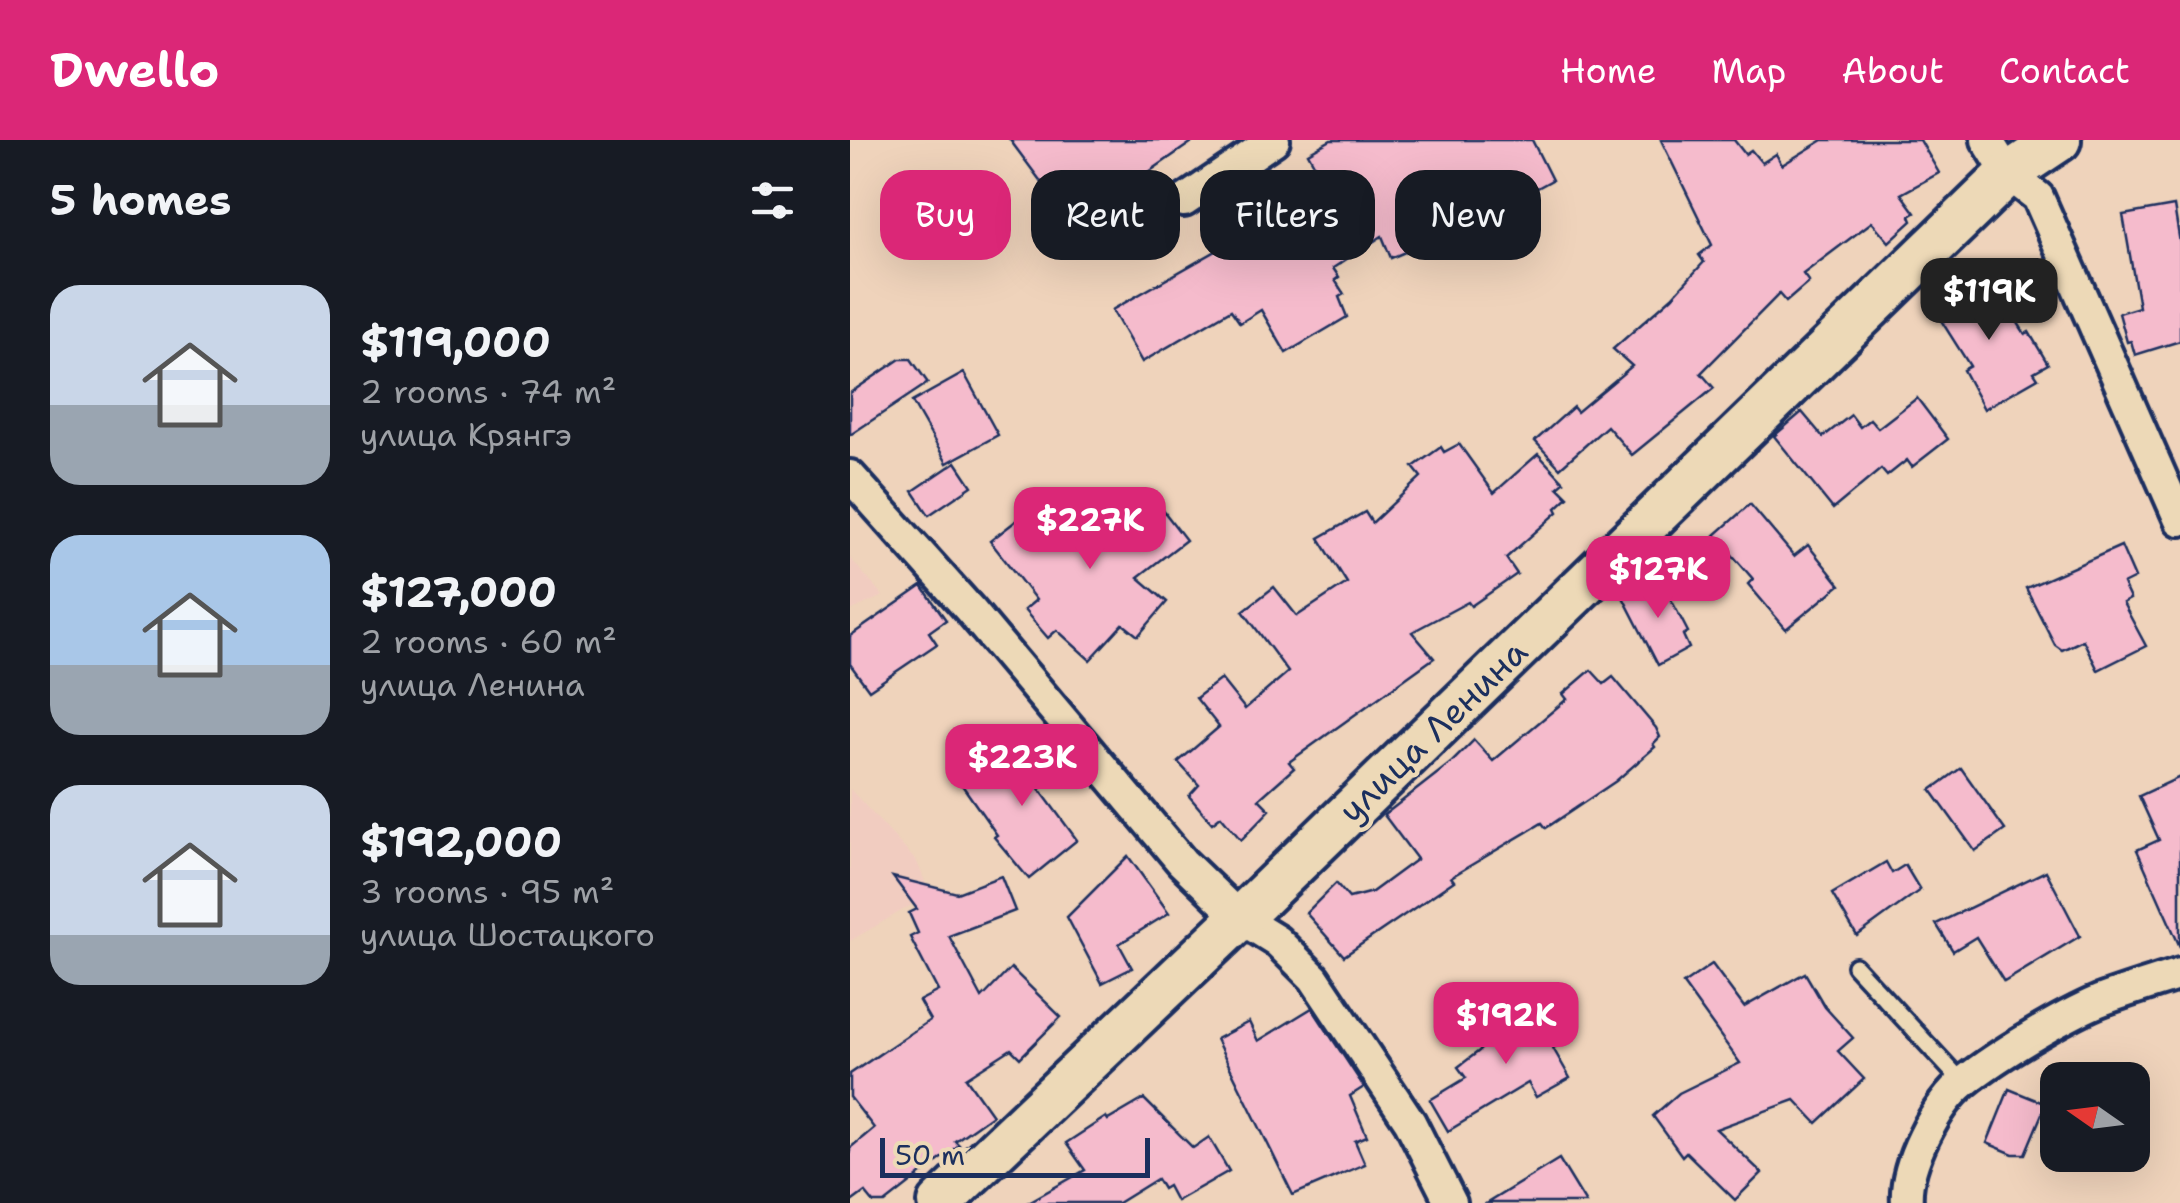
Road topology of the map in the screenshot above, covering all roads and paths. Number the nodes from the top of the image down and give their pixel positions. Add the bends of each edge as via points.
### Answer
1 (1274, 140) edge
2 (2059, 140) edge
3 (1997, 157) edge
4 (1184, 201) dead end
5 (850, 476) edge
6 (2180, 520) edge
7 (1240, 918) junction
8 (1855, 966) dead end
9 (2180, 974) edge
10 (1963, 1083) junction
11 (940, 1203) edge
12 (1451, 1203) edge
13 (1907, 1203) edge

1 - 4 street
2 - 3 street, улица Ленина
3 - 6 street via 2038,197
3 - 7 street, улица Ленина
5 - 7 street via 1182,862
7 - 11 street, улица Ленина
7 - 12 street via 1277,941 1314,978 1410,1122
8 - 10 lane
9 - 10 street via 2053,1024
10 - 13 street via 1922,1139 1905,1184

